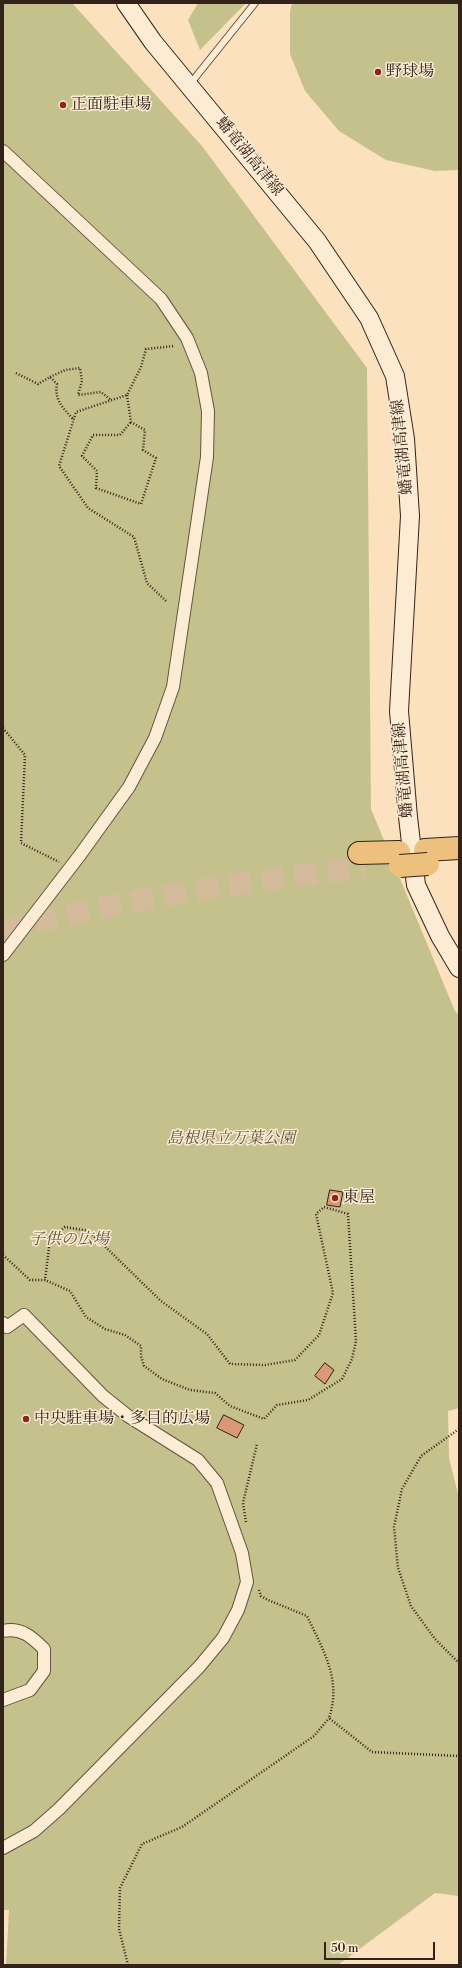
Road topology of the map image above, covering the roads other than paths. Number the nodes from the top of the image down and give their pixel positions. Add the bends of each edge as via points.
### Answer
1 (126, 3) edge
2 (255, 3) edge
3 (189, 84) junction
4 (3, 151) edge
5 (459, 848) edge
6 (426, 857) junction
7 (362, 860) tunnel mouth
8 (459, 861) edge
9 (3, 955) edge
10 (459, 968) edge
11 (3, 1323) edge
12 (3, 1631) edge
13 (3, 1700) edge
14 (3, 1848) edge

1 - 3 main road, 蟠竜湖高津線 via 153,42
2 - 3 lane
3 - 10 main road, 蟠竜湖高津線 via 317,241 369,318 395,376 405,439 410,516 399,711 408,817 416,885 440,936
4 - 9 street via 161,299 187,338 201,373 208,411 207,457 173,687 155,738 129,787
5 - 6 highway
6 - 7 highway
6 - 8 highway
11 - 14 street via 7,1327 24,1315 103,1396 128,1416 198,1460 217,1483 242,1552 247,1582 238,1610 223,1638 199,1667 58,1809 34,1830
12 - 13 street via 12,1629 29,1634 44,1649 44,1671 30,1690

